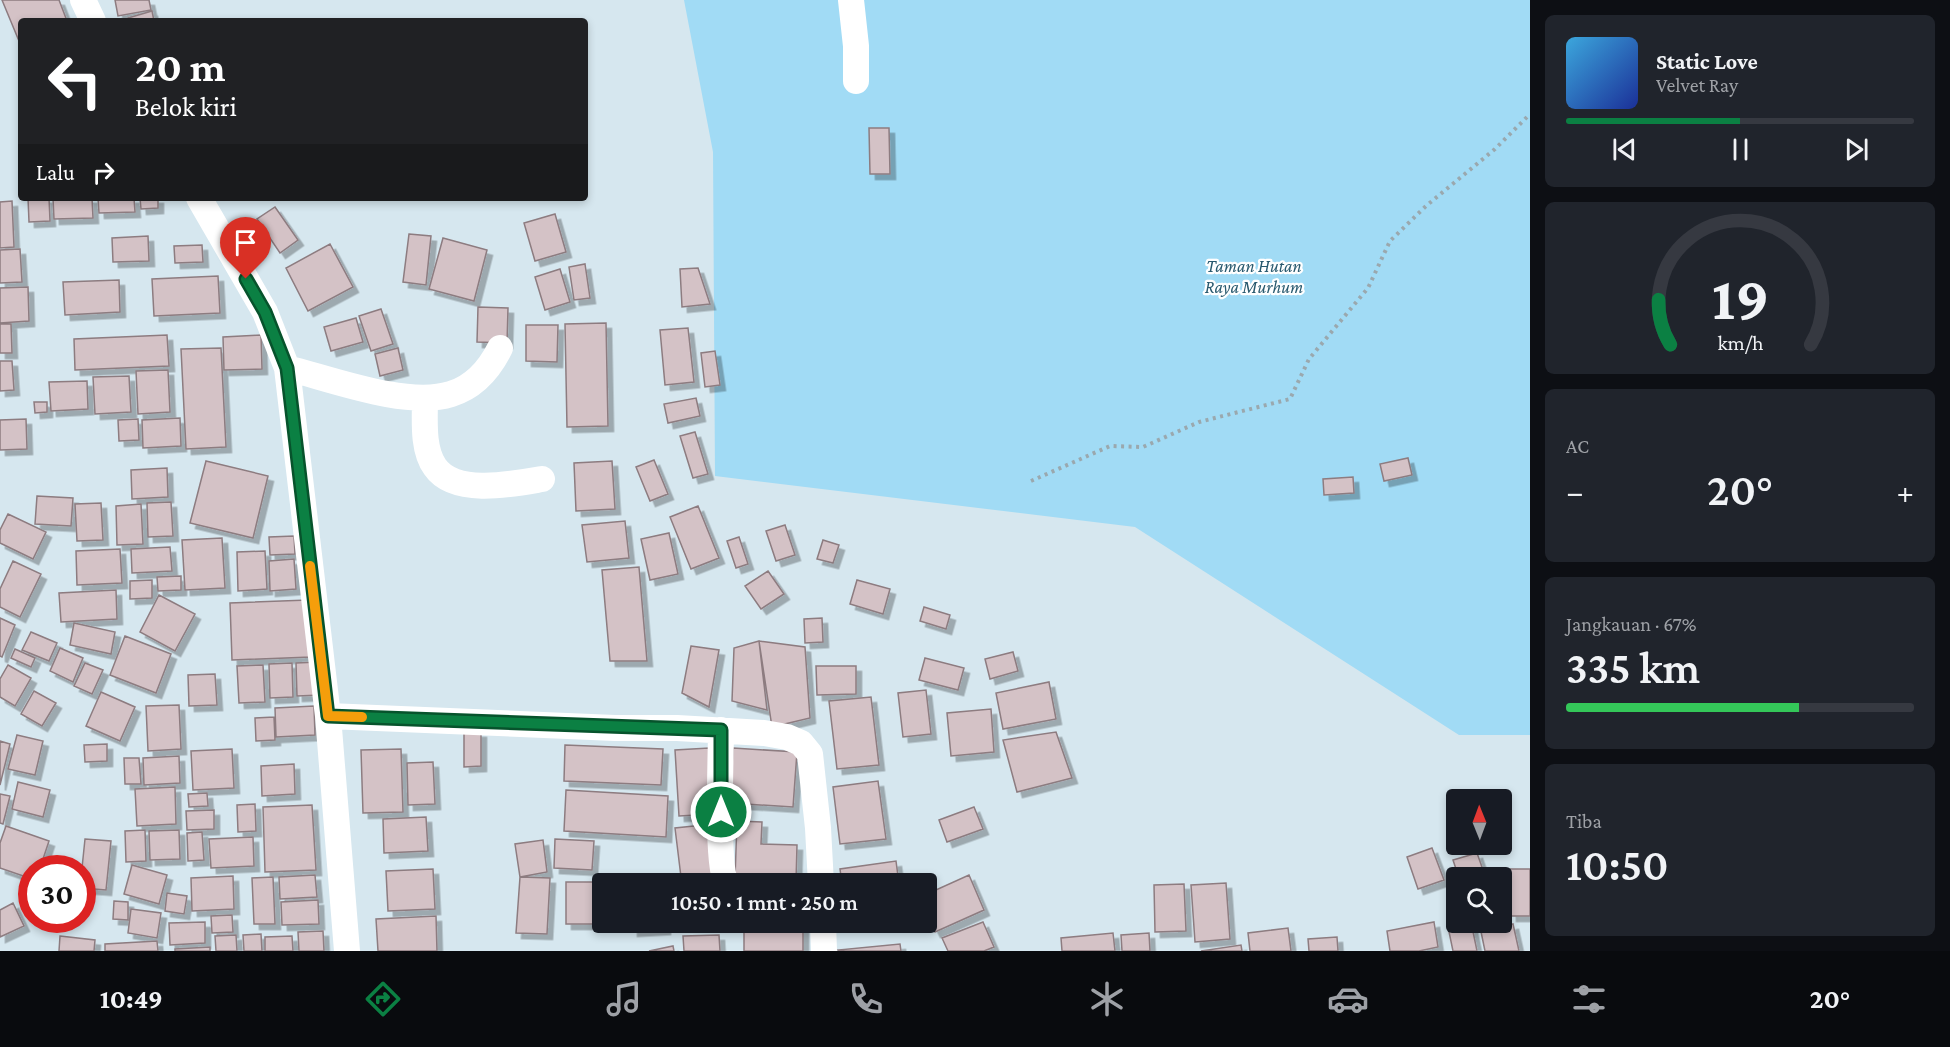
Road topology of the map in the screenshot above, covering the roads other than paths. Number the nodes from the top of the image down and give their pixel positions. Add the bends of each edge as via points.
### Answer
1 (83, 0) edge
2 (851, 0) edge
3 (92, 18) edge
4 (856, 81) dead end
5 (201, 201) edge
6 (500, 348) dead end
7 (287, 368) junction
8 (425, 398) junction
9 (542, 479) dead end
10 (328, 716) junction
11 (721, 730) junction
12 (722, 873) edge
13 (820, 873) edge
14 (823, 933) edge
15 (347, 951) edge
16 (824, 951) edge

1 - 3 street
2 - 4 street
5 - 7 street via 265,312
6 - 8 street via 493,363 466,387
7 - 8 street via 355,388
7 - 10 street
8 - 9 street via 429,454 444,475 465,484 487,486
10 - 11 street
10 - 15 street
11 - 12 street
11 - 13 street via 787,737 801,743 810,754
14 - 16 street

